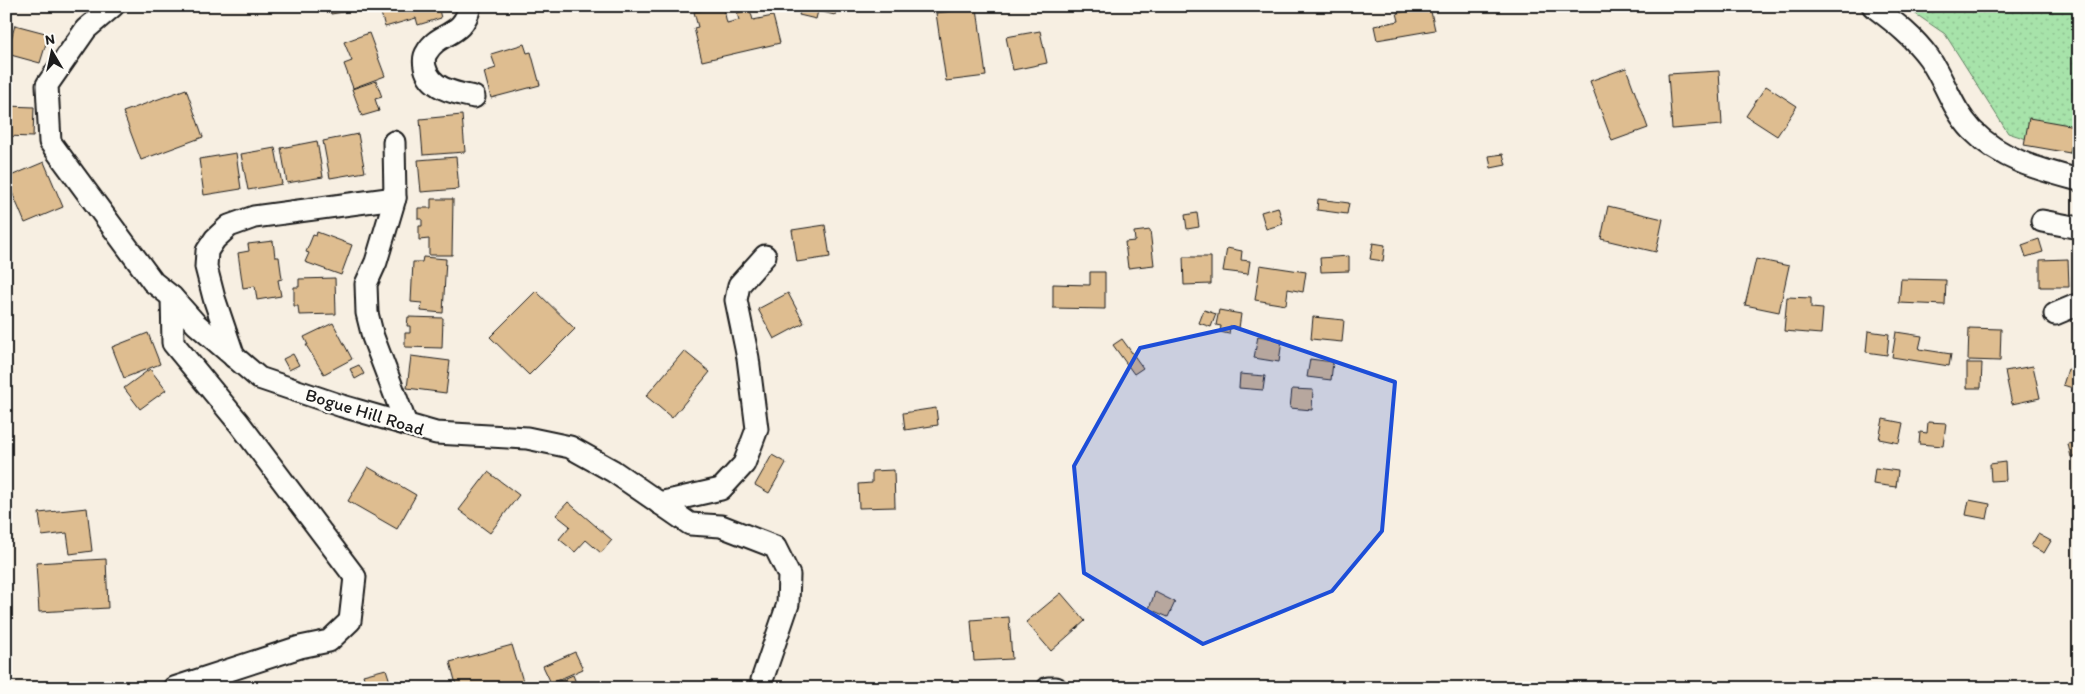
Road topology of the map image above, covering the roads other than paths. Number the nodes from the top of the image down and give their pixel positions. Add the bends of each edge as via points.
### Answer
1 (113, 6) edge
2 (470, 6) edge
3 (1873, 6) edge
4 (474, 97) dead end
5 (394, 142) dead end
6 (2079, 180) edge
7 (395, 198) junction
8 (2042, 221) dead end
9 (2079, 228) edge
10 (765, 256) dead end
11 (172, 298) junction
12 (2079, 304) edge
13 (2055, 314) dead end
14 (234, 357) junction
15 (406, 424) junction
16 (659, 503) junction
17 (174, 688) edge
18 (762, 688) edge
19 (1048, 688) edge
20 (1056, 688) edge

1 - 11 street, Bogue Hill Road via 86,29 47,85 50,142 153,282
2 - 4 street via 462,24 427,52 424,62 432,82 450,92
3 - 6 street via 1906,31 1930,59 1947,95 1972,130 1995,149 2024,165
5 - 7 street
7 - 14 street via 254,217 229,226 215,239 207,251 206,267
7 - 15 street via 366,284 367,313
8 - 9 street
10 - 16 street via 739,285 736,300 752,382 756,429 744,464 721,489
11 - 14 street, Bogue Hill Road
11 - 17 street via 173,343 239,423 355,577 350,621 329,641 300,647
12 - 13 street
14 - 15 street, Bogue Hill Road via 259,378
15 - 16 street, Bogue Hill Road via 436,433 526,438 570,448 612,471
16 - 18 street, Bogue Hill Road via 690,524 721,526 776,547 789,574 788,604
19 - 20 street

